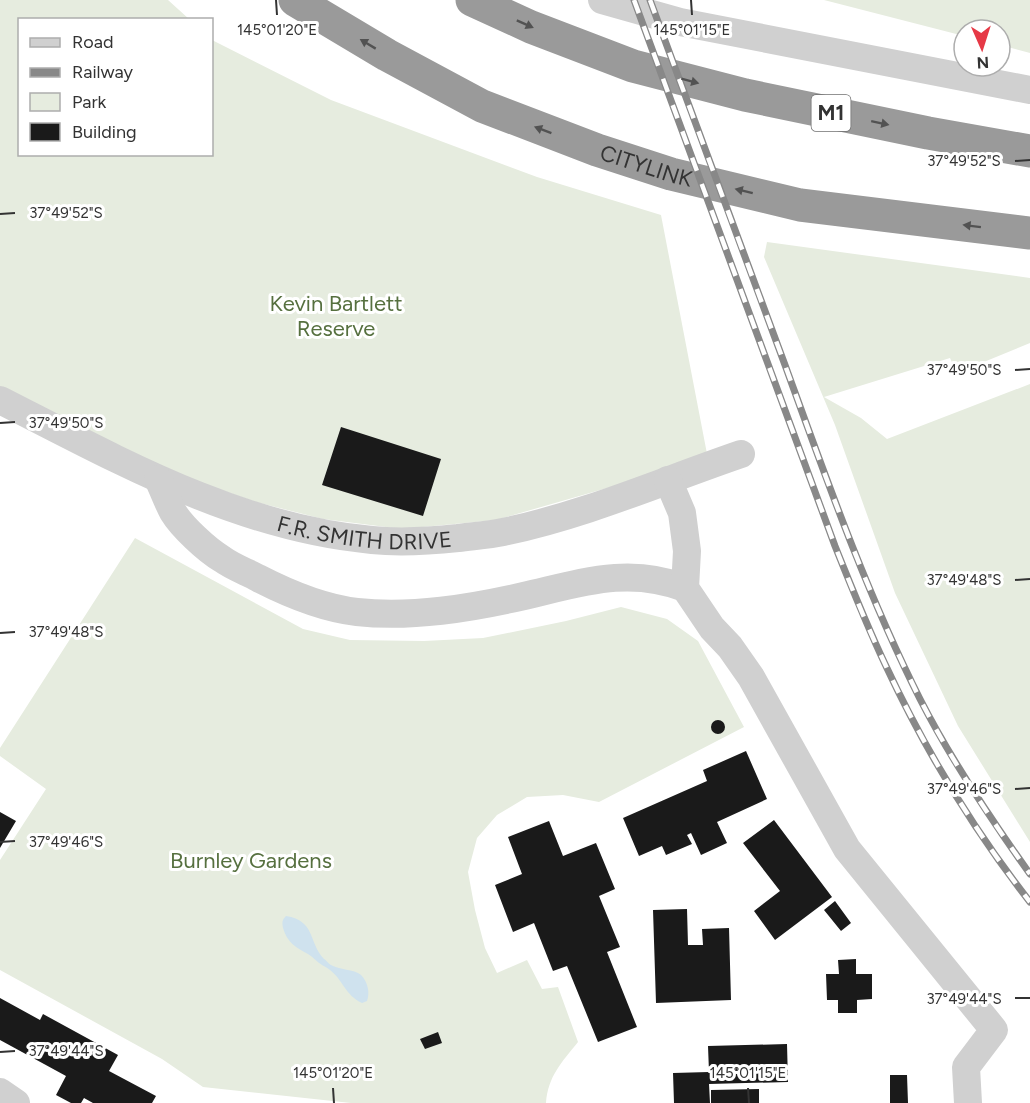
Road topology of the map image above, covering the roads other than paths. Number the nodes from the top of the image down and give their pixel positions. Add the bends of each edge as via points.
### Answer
1 (296, 0) edge
2 (472, 0) edge
3 (602, 0) edge
4 (1030, 90) edge
5 (1030, 151) edge
6 (1030, 233) edge
7 (0, 400) edge
8 (741, 454) dead end
9 (158, 478) junction
10 (668, 480) junction
11 (685, 588) junction
12 (0, 1092) edge
13 (16, 1103) edge
14 (968, 1103) edge

6 -> 1 highway, CITYLINK via 800,205 671,174 482,106
2 -> 5 highway, M1 via 633,66 745,95
3 - 4 street via 680,22
7 - 9 street, F.R. SMITH DRIVE
8 - 10 street, F.R. SMITH DRIVE
9 - 10 street, F.R. SMITH DRIVE via 263,519 375,541 440,540 500,533 548,522
9 - 11 street via 173,512 222,559 292,595 356,612 392,614 475,606 622,577 667,581
10 - 11 street via 682,513 687,551
11 - 14 street via 751,677 847,849 994,1030 966,1066
12 - 13 street

